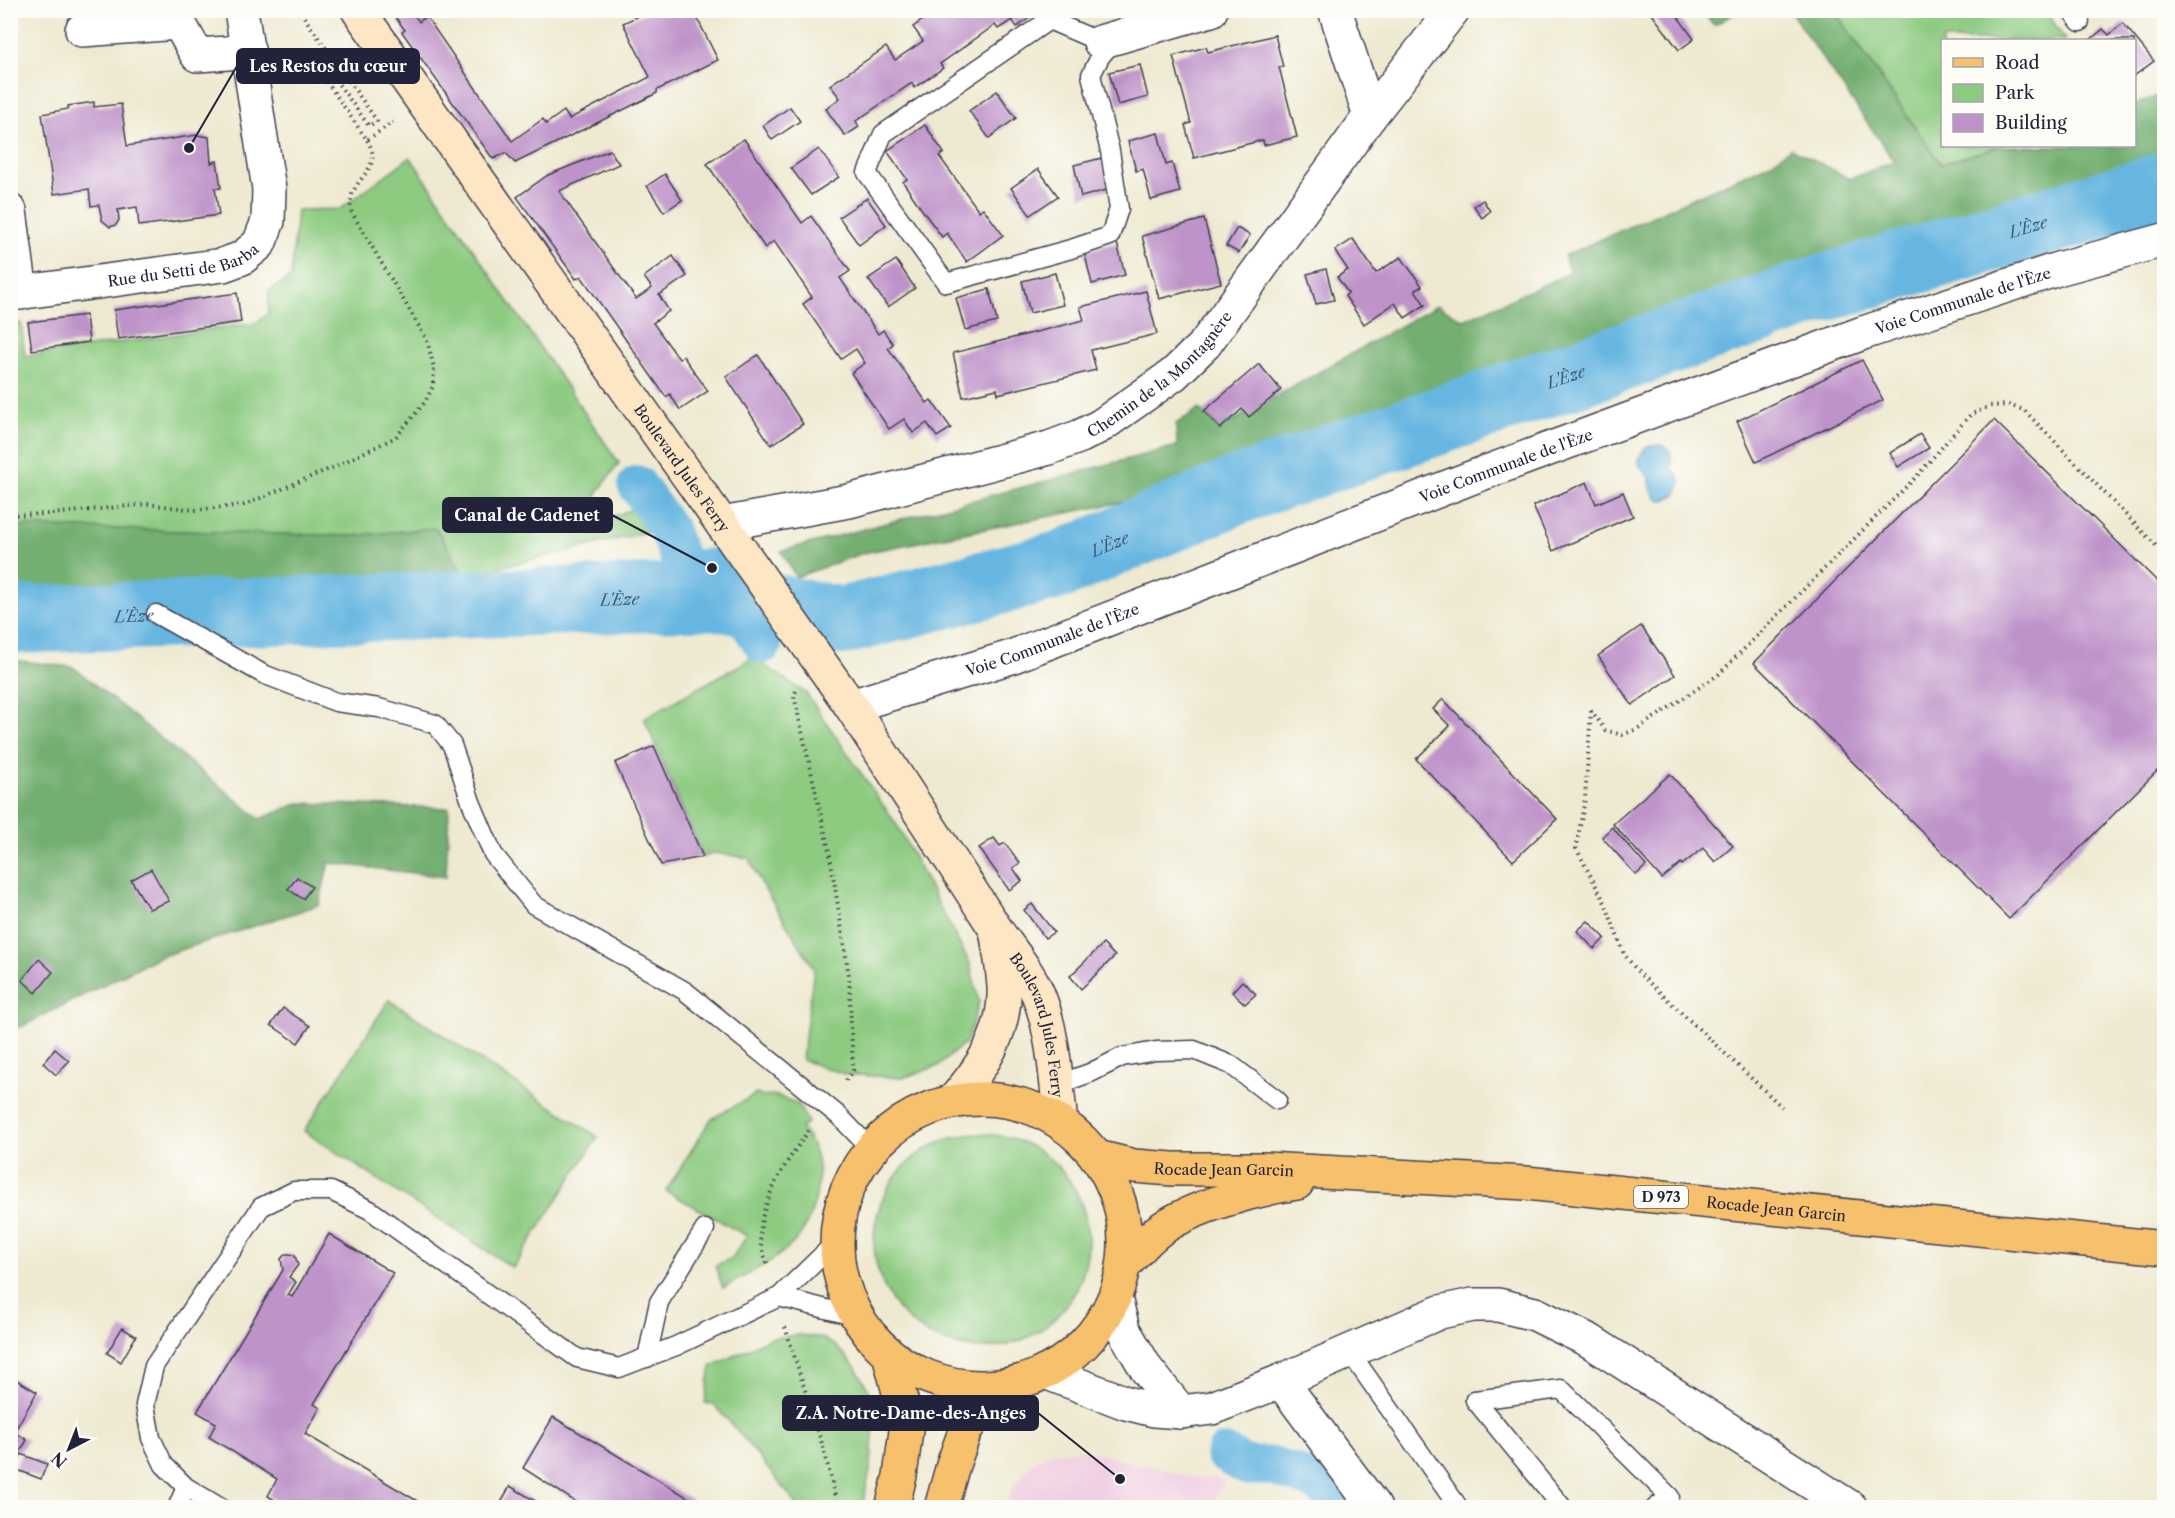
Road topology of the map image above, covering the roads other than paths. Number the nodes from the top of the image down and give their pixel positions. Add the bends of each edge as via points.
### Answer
1 (241, 10) edge
2 (358, 10) edge
3 (1211, 10) edge
4 (1335, 10) edge
5 (1453, 10) edge
6 (81, 30) dead end
7 (1108, 40) junction
8 (250, 62) junction
9 (1370, 116) junction
10 (10, 211) edge
11 (2164, 240) edge
12 (16, 293) edge
13 (728, 532) junction
14 (156, 614) dead end
15 (851, 706) junction
16 (997, 931) junction
17 (1056, 1085) junction
18 (954, 1100) junction
19 (1277, 1100) dead end
20 (1061, 1123) junction
21 (871, 1149) junction
22 (1097, 1157) junction
23 (1352, 1175) junction
24 (705, 1229) dead end
25 (837, 1241) junction
26 (2164, 1248) edge
27 (1124, 1265) junction
28 (779, 1297) junction
29 (1115, 1298) junction
30 (858, 1317) junction
31 (1349, 1351) junction
32 (889, 1354) junction
33 (647, 1358) junction
34 (1045, 1372) junction
35 (1281, 1381) junction
36 (992, 1387) junction
37 (1181, 1412) junction
38 (186, 1487) junction
39 (177, 1508) edge
40 (221, 1508) edge
41 (892, 1508) edge
42 (941, 1508) edge
43 (1375, 1508) edge
44 (1459, 1508) edge
45 (1563, 1508) edge
46 (1655, 1508) edge
47 (1851, 1508) edge

1 - 8 street, Rue du Setti de Barba
2 - 13 main road, Boulevard Jules Ferry
3 - 7 street
4 - 9 street
5 - 9 street, Chemin de la Montagnère
6 - 8 street via 179,23 197,55 228,53
7 - 7 lane via 1049,20 883,134 867,173 945,283 1110,236 1119,209 1110,151 1091,75
8 - 12 street, Rue du Setti de Barba via 269,189 268,221 259,244 242,258 223,265
9 - 13 street, Chemin de la Montagnère via 1205,344 1174,374 1102,426 1049,448
10 - 12 street
11 - 15 street, Voie Communale de l'Èze via 2061,268 1863,333 1473,477 1011,657
13 - 15 main road, Boulevard Jules Ferry
14 - 21 lane via 263,674 336,702 379,708 435,724 452,745 493,854 534,905 685,991 838,1116
15 - 16 main road, Boulevard Jules Ferry
16 - 17 main road, Boulevard Jules Ferry via 1038,994
16 - 18 main road, Boulevard Jules Ferry via 1004,987 999,1031 976,1074
17 - 19 lane via 1122,1057 1194,1050 1231,1065
17 - 20 main road, Boulevard Jules Ferry
18 - 20 main road via 1010,1101 1037,1109
18 - 21 main road via 915,1114 890,1130
20 - 22 main road
21 - 25 main road via 844,1196
22 - 23 main road, Rocade Jean Garcin / D 973 via 1134,1166 1172,1169 1265,1169
22 - 27 main road via 1112,1181 1121,1208
23 - 26 main road, Rocade Jean Garcin / D 973 via 1526,1183
23 - 27 main road, Rocade Jean Garcin / D 973 via 1269,1187 1186,1214 1158,1232
24 - 33 lane via 659,1302
25 - 28 lane
25 - 30 main road via 846,1294
27 - 29 main road
28 - 30 lane
28 - 33 lane
29 - 34 main road via 1087,1342
29 - 37 street via 1123,1329 1147,1370
30 - 32 main road
31 - 35 street
31 - 44 lane
31 - 47 street via 1440,1312 1473,1305 1498,1305 1535,1314 1590,1341
32 - 36 main road via 938,1380
32 - 41 main road via 908,1423
33 - 38 lane via 620,1368 577,1358 370,1210 331,1191 294,1191 261,1207 154,1366 145,1405 151,1438 164,1465
34 - 36 main road via 1028,1380
34 - 37 street via 1126,1403
35 - 37 street via 1212,1408
35 - 43 street
36 - 42 main road via 965,1431
38 - 39 lane
38 - 40 lane
45 - 46 lane via 1475,1400 1561,1389 1670,1497

